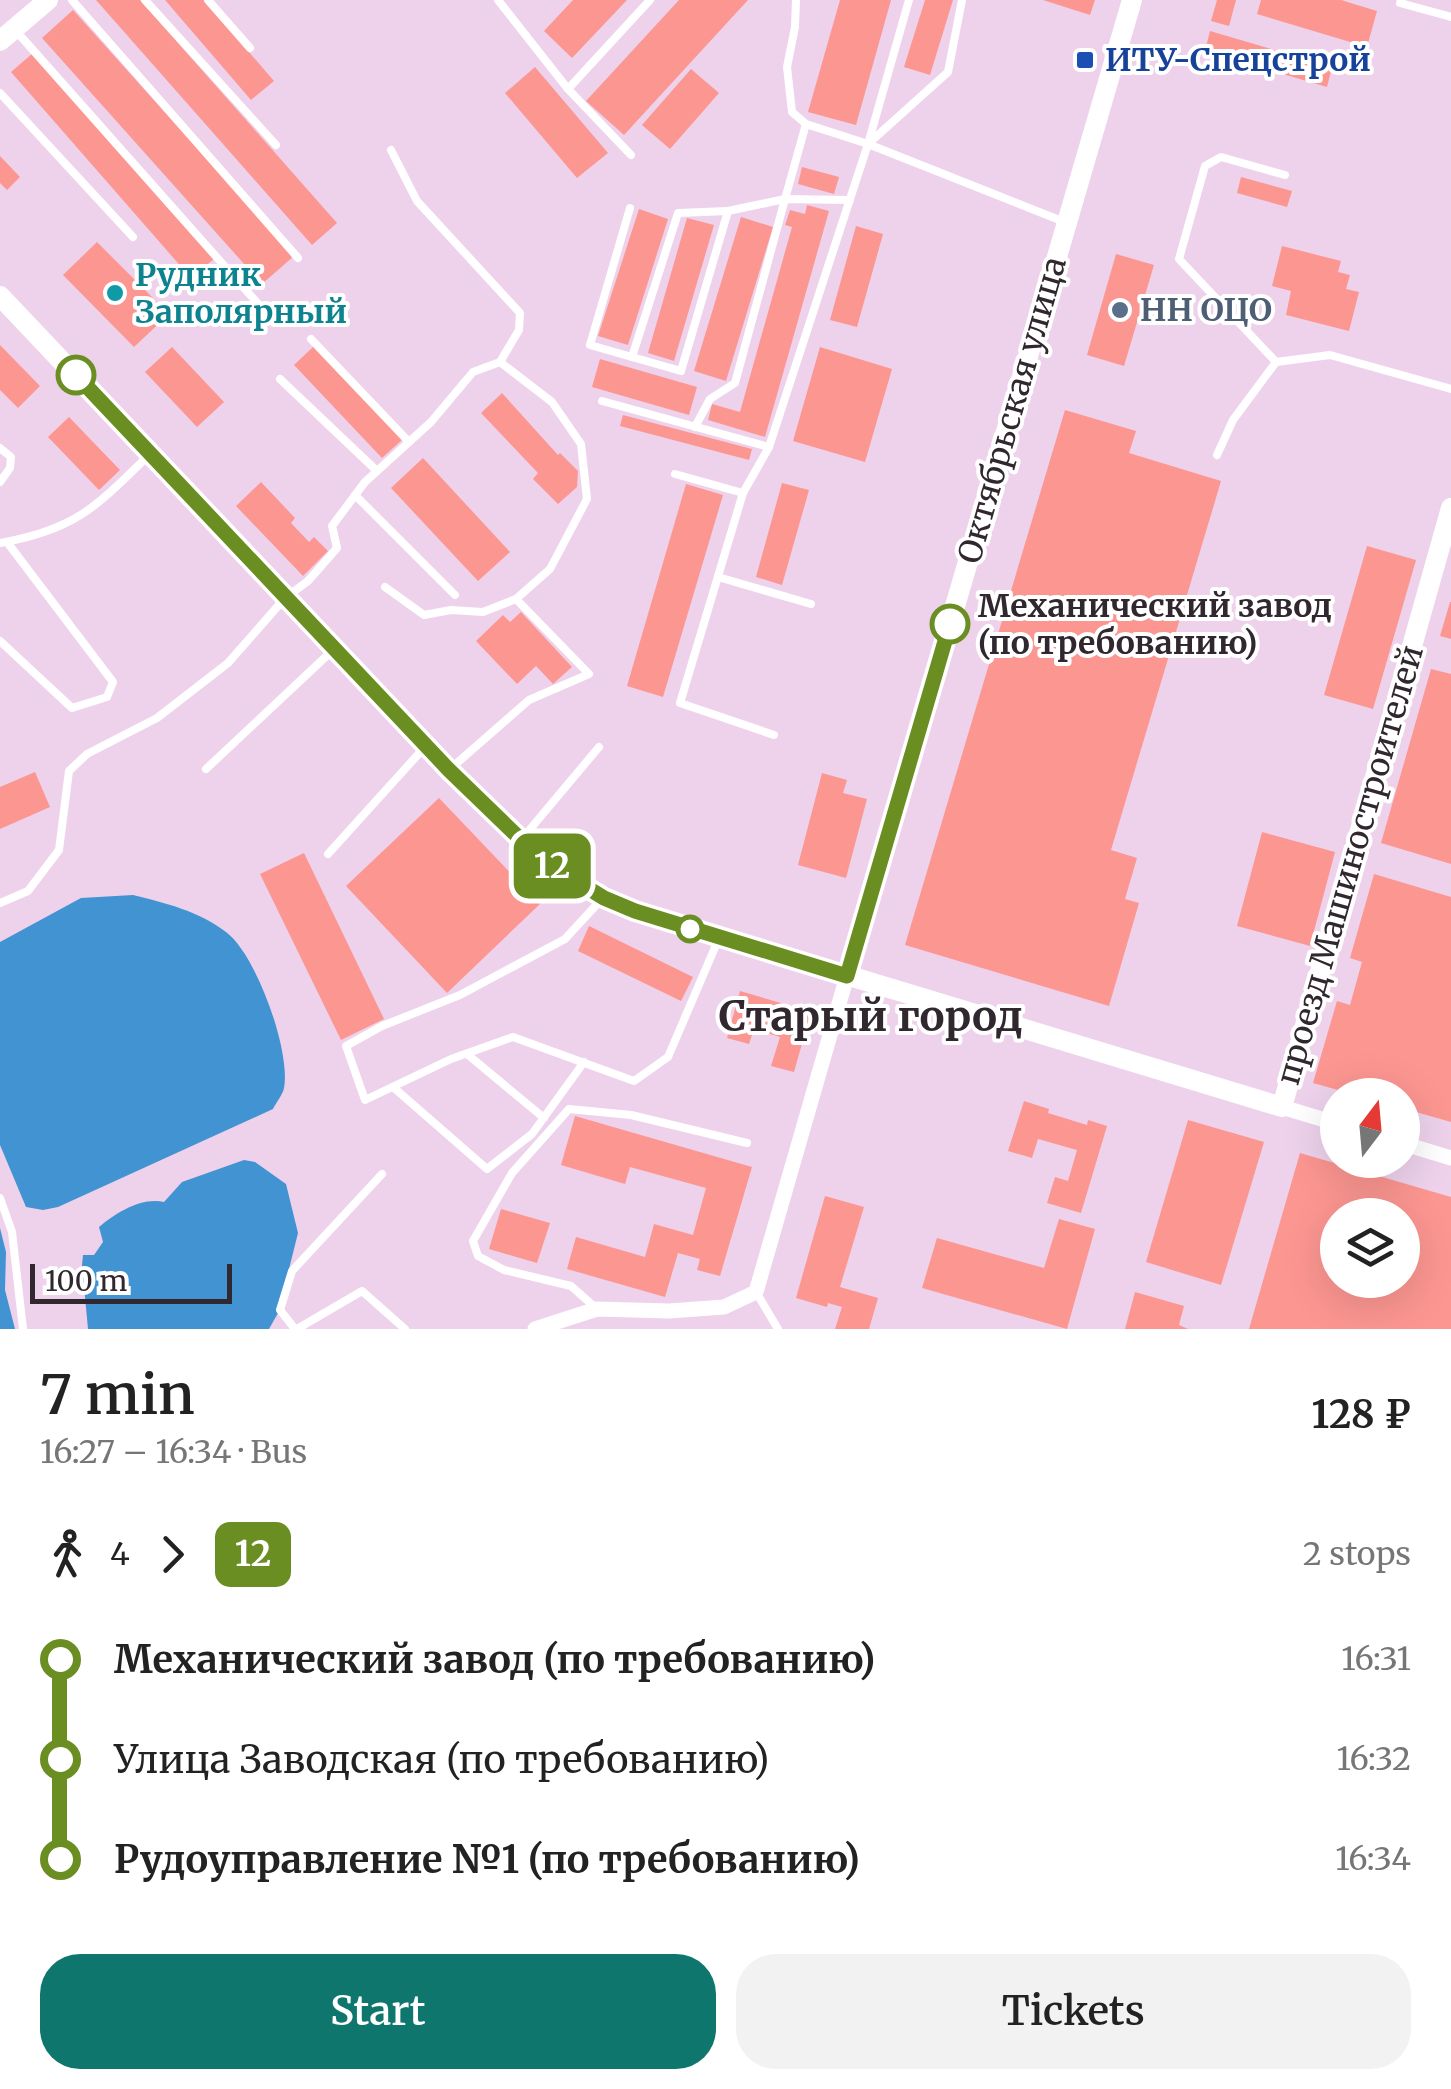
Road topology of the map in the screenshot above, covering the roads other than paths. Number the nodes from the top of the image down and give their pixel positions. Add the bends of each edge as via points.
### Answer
1 (48, 0) edge
2 (72, 0) edge
3 (145, 0) edge
4 (208, 0) edge
5 (498, 0) edge
6 (650, 0) edge
7 (796, 0) edge
8 (909, 0) edge
9 (962, 0) edge
10 (1132, 0) edge
11 (1400, 4) dead end
12 (1451, 17) edge
13 (7, 35) edge
14 (250, 48) dead end
15 (568, 89) junction
16 (0, 93) edge
17 (806, 124) junction
18 (868, 144) junction
19 (276, 145) dead end
20 (391, 150) dead end
21 (631, 155) dead end
22 (1286, 175) dead end
23 (785, 199) junction
24 (850, 200) junction
25 (630, 208) dead end
26 (728, 212) junction
27 (1067, 223) junction
28 (133, 237) dead end
29 (298, 258) dead end
30 (0, 296) edge
31 (267, 314) dead end
32 (311, 339) dead end
33 (632, 357) junction
34 (500, 362) junction
35 (1276, 362) junction
36 (280, 379) dead end
37 (1451, 389) edge
38 (602, 401) dead end
39 (696, 427) junction
40 (408, 442) junction
41 (769, 447) junction
42 (0, 448) edge
43 (150, 454) junction
44 (1217, 456) dead end
45 (376, 471) junction
46 (676, 474) dead end
47 (0, 482) edge
48 (743, 493) junction
49 (354, 495) junction
50 (1451, 508) edge
51 (4, 543) edge
52 (718, 577) junction
53 (385, 586) dead end
54 (455, 595) dead end
55 (285, 598) junction
56 (516, 600) junction
57 (812, 604) dead end
58 (0, 641) edge
59 (334, 649) junction
60 (774, 735) dead end
61 (426, 746) junction
62 (599, 747) dead end
63 (206, 769) dead end
64 (449, 770) junction
65 (522, 840) junction
66 (328, 854) dead end
67 (604, 898) junction
68 (0, 904) edge
69 (718, 938) junction
70 (847, 976) junction
71 (466, 1053) junction
72 (584, 1062) junction
73 (393, 1087) junction
74 (1282, 1107) junction
75 (544, 1118) junction
76 (1320, 1119) edge
77 (747, 1143) dead end
78 (1420, 1149) edge
79 (1451, 1158) edge
80 (382, 1174) dead end
81 (0, 1198) edge
82 (756, 1292) junction
83 (597, 1309) junction
84 (22, 1329) edge
85 (296, 1329) edge
86 (405, 1329) edge
87 (535, 1329) edge
88 (778, 1329) edge

1 - 13 street
2 - 29 lane
3 - 19 lane
4 - 14 lane
5 - 15 lane
6 - 15 lane
7 - 17 lane via 787,67 792,112
8 - 18 lane
9 - 18 lane via 948,72
10 - 27 street, Октябрьская улица
11 - 12 lane
13 - 31 lane
15 - 21 lane
16 - 28 lane
17 - 18 lane
17 - 23 lane
18 - 24 lane
18 - 27 lane
20 - 34 lane via 416,202 520,313 519,330
22 - 35 lane via 1221,157 1206,166 1179,259
23 - 24 lane
23 - 26 lane
23 - 39 lane via 734,383 710,399
24 - 41 lane
25 - 33 lane via 590,345
26 - 33 lane via 678,213
26 - 33 lane via 681,371
27 - 70 street, Октябрьская улица
30 - 43 street
32 - 40 lane
34 - 40 lane via 473,372
34 - 56 lane via 552,402 581,444 587,500 550,569
35 - 37 lane via 1330,355
35 - 44 lane via 1233,420
36 - 45 lane
38 - 39 lane
39 - 41 lane
40 - 45 lane
41 - 48 lane
42 - 47 lane via 11,457
43 - 51 lane via 92,511 38,537
43 - 55 street
45 - 49 lane
46 - 48 lane
48 - 52 lane
49 - 54 lane
49 - 55 lane via 332,526 337,548
50 - 74 street, проезд Машиностроителей
51 - 58 lane via 113,682 107,697 72,708
52 - 57 lane
52 - 60 lane via 680,703
53 - 56 lane via 424,616 483,612
55 - 59 street
55 - 68 lane via 228,663 156,718 87,754 69,771 59,850 28,892
56 - 64 lane via 589,674 529,700
59 - 61 street
59 - 63 lane
61 - 64 street
61 - 66 lane
62 - 65 lane
64 - 65 street
65 - 67 street
67 - 69 street
67 - 73 lane via 564,939 346,1046 365,1100
69 - 70 street
69 - 72 lane via 668,1057 634,1080
70 - 74 street
70 - 82 street, Октябрьская улица
71 - 72 lane via 513,1036
71 - 73 lane
71 - 75 lane
72 - 75 lane
73 - 75 lane via 487,1170
74 - 76 street
77 - 83 lane via 631,1115 570,1109 512,1173 472,1241 478,1256 504,1270 571,1286
78 - 79 street
80 - 85 lane via 292,1272 280,1310
81 - 84 lane via 12,1232
82 - 83 street via 724,1307
82 - 88 lane
83 - 87 street
85 - 86 lane via 362,1292

